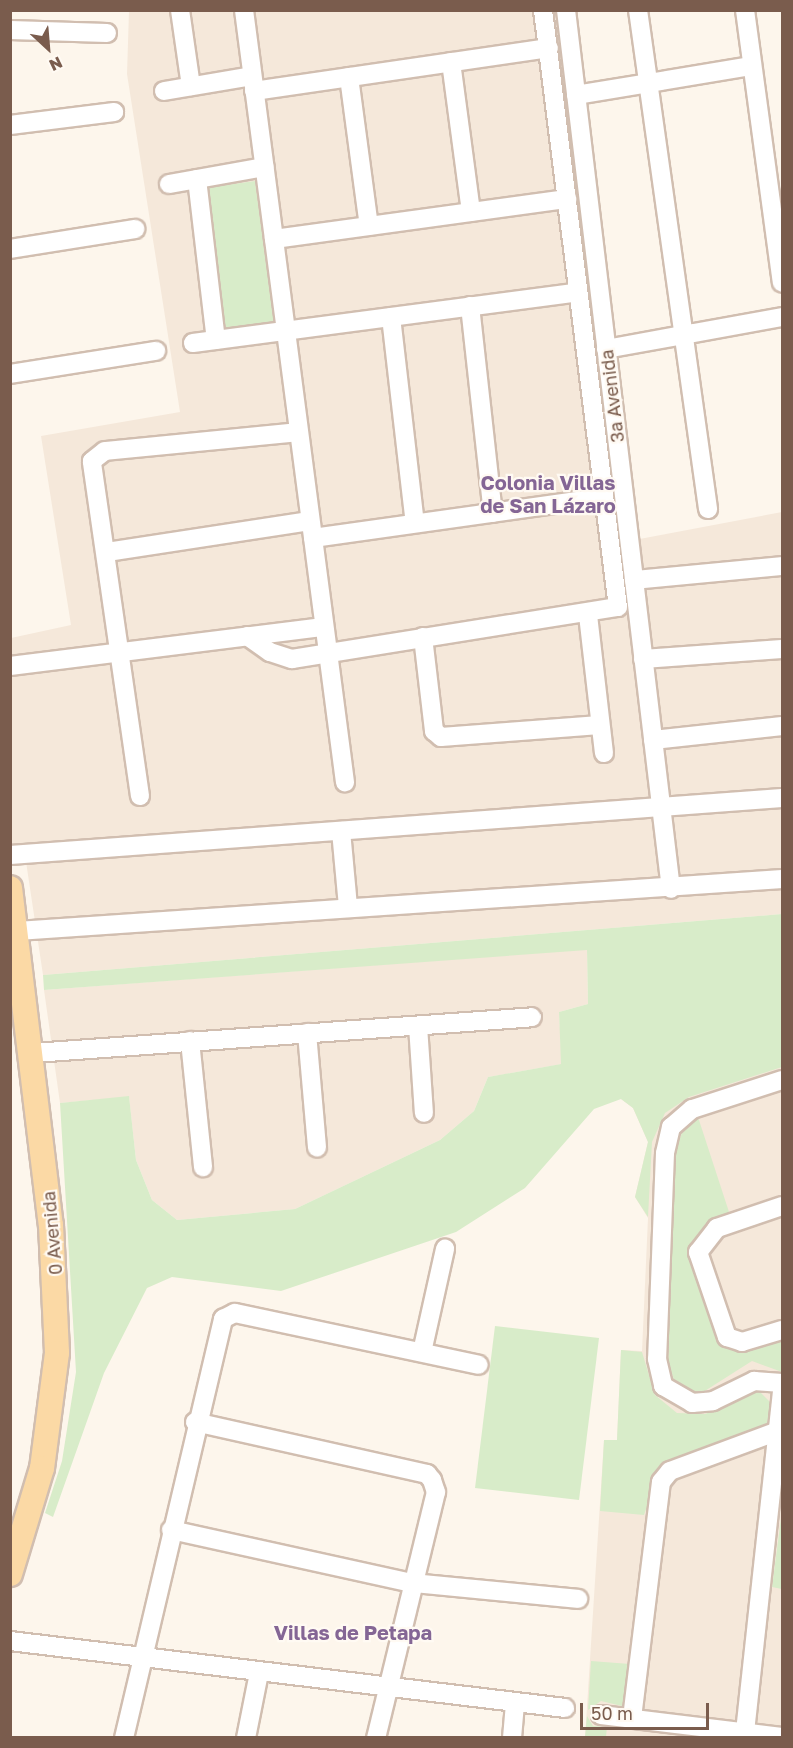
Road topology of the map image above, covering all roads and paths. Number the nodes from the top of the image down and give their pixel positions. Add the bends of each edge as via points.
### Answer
1 (180, 10) edge
2 (244, 10) edge
3 (543, 10) edge
4 (566, 10) edge
5 (638, 10) edge
6 (745, 10) edge
7 (10, 30) edge
8 (107, 33) dead end
9 (549, 48) junction
10 (451, 62) junction
11 (752, 66) junction
12 (349, 77) junction
13 (253, 83) junction
14 (648, 83) junction
15 (191, 86) junction
16 (164, 91) dead end
17 (576, 94) junction
18 (114, 112) dead end
19 (10, 125) edge
20 (264, 167) junction
21 (196, 179) junction
22 (169, 184) dead end
23 (567, 199) junction
24 (471, 213) junction
25 (369, 226) junction
26 (135, 230) dead end
27 (274, 239) junction
28 (10, 249) edge
29 (783, 283) edge
30 (578, 292) junction
31 (470, 306) junction
32 (391, 317) junction
33 (783, 317) edge
34 (285, 331) junction
35 (684, 335) junction
36 (216, 340) junction
37 (193, 343) dead end
38 (606, 349) junction
39 (156, 351) dead end
40 (10, 374) edge
41 (298, 432) junction
42 (604, 497) junction
43 (708, 509) dead end
44 (493, 513) junction
45 (415, 523) junction
46 (311, 529) junction
47 (107, 552) junction
48 (783, 566) edge
49 (634, 580) junction
50 (588, 615) junction
51 (324, 627) junction
52 (247, 636) junction
53 (423, 637) junction
54 (783, 649) edge
55 (120, 650) junction
56 (328, 651) junction
57 (643, 659) junction
58 (10, 666) edge
59 (600, 725) junction
60 (783, 726) edge
61 (653, 740) junction
62 (604, 753) dead end
63 (345, 782) dead end
64 (140, 796) dead end
65 (783, 798) edge
66 (661, 807) junction
67 (341, 831) junction
68 (10, 855) edge
69 (783, 879) edge
70 (10, 888) edge
71 (671, 889) junction
72 (348, 907) junction
73 (17, 931) junction
74 (532, 1017) dead end
75 (418, 1026) junction
76 (308, 1033) junction
77 (190, 1041) junction
78 (34, 1053) junction
79 (783, 1080) edge
80 (424, 1113) dead end
81 (317, 1148) dead end
82 (203, 1167) dead end
83 (783, 1206) edge
84 (445, 1249) dead end
85 (783, 1330) edge
86 (422, 1352) junction
87 (479, 1365) dead end
88 (783, 1383) edge
89 (783, 1391) edge
90 (195, 1422) junction
91 (778, 1431) junction
92 (777, 1503) edge
93 (171, 1530) junction
94 (10, 1575) edge
95 (413, 1583) junction
96 (578, 1599) dead end
97 (10, 1641) edge
98 (141, 1658) junction
99 (259, 1673) junction
100 (387, 1689) junction
101 (515, 1702) junction
102 (565, 1708) dead end
103 (601, 1715) dead end
104 (632, 1718) junction
105 (745, 1732) junction
106 (124, 1737) edge
107 (246, 1737) edge
108 (376, 1737) edge
109 (512, 1737) edge
110 (783, 1737) edge

1 - 15 street
2 - 13 street
3 - 9 street
4 - 17 street, 3a Avenida
5 - 14 street
6 - 11 street
7 - 8 street
9 - 10 street
9 - 23 street
10 - 12 street
10 - 24 street
11 - 14 street
11 - 29 street
12 - 13 street
12 - 25 street
13 - 15 street
13 - 20 street
14 - 17 street
14 - 35 street
15 - 16 street
17 - 38 street, 3a Avenida
18 - 19 street
20 - 21 street
20 - 27 street
21 - 22 street
21 - 36 street
23 - 24 street
23 - 30 street
24 - 25 street
25 - 27 street
26 - 28 street
27 - 34 street
30 - 31 street
30 - 42 street
31 - 32 street
31 - 44 street
32 - 34 street
32 - 45 street
33 - 35 street
34 - 36 street
34 - 41 street
35 - 38 street
35 - 43 street
36 - 37 street
38 - 49 street, 3a Avenida
39 - 40 street
41 - 46 street
41 - 47 street via 97,455 92,460
42 - 44 street
42 - 50 street via 618,607
44 - 45 street
45 - 46 street
46 - 47 street
46 - 51 street
47 - 55 street
48 - 49 street
49 - 57 street, 3a Avenida
50 - 53 street
50 - 59 street
51 - 52 street
51 - 56 street
52 - 55 street
52 - 56 street via 270,652 292,659
53 - 56 street
53 - 59 street via 434,731 441,736
54 - 57 street
55 - 58 street
55 - 64 street
56 - 63 street
57 - 61 street, 3a Avenida
59 - 62 street
60 - 61 street
61 - 66 street, 3a Avenida
65 - 66 street
66 - 67 street
66 - 71 street, 3a Avenida
67 - 68 street
67 - 72 street
69 - 71 street
70 - 73 main road, 0 Avenida
71 - 72 street
72 - 73 street
73 - 78 main road, 0 Avenida
74 - 75 street
75 - 76 street
75 - 80 street
76 - 77 street
76 - 81 street
77 - 78 street
77 - 82 street
78 - 94 main road, 0 Avenida via 56,1279 56,1364 42,1468
79 - 88 street via 692,1109 672,1127 664,1153 657,1359 663,1386 692,1404 712,1401 754,1381
83 - 85 street via 717,1228 698,1252 727,1337 742,1342
84 - 86 street
86 - 87 street
86 - 90 street via 231,1314 220,1323
89 - 91 street
90 - 93 street
90 - 95 street via 427,1474 436,1492
91 - 92 street
91 - 104 street via 670,1471 661,1482
92 - 105 street
93 - 95 street
93 - 98 street
95 - 96 street
95 - 100 street
97 - 98 street
98 - 99 street
98 - 106 street
99 - 100 street
99 - 107 street
100 - 101 street
100 - 108 street
101 - 102 street
101 - 109 street
103 - 104 street
104 - 105 street
105 - 110 street

